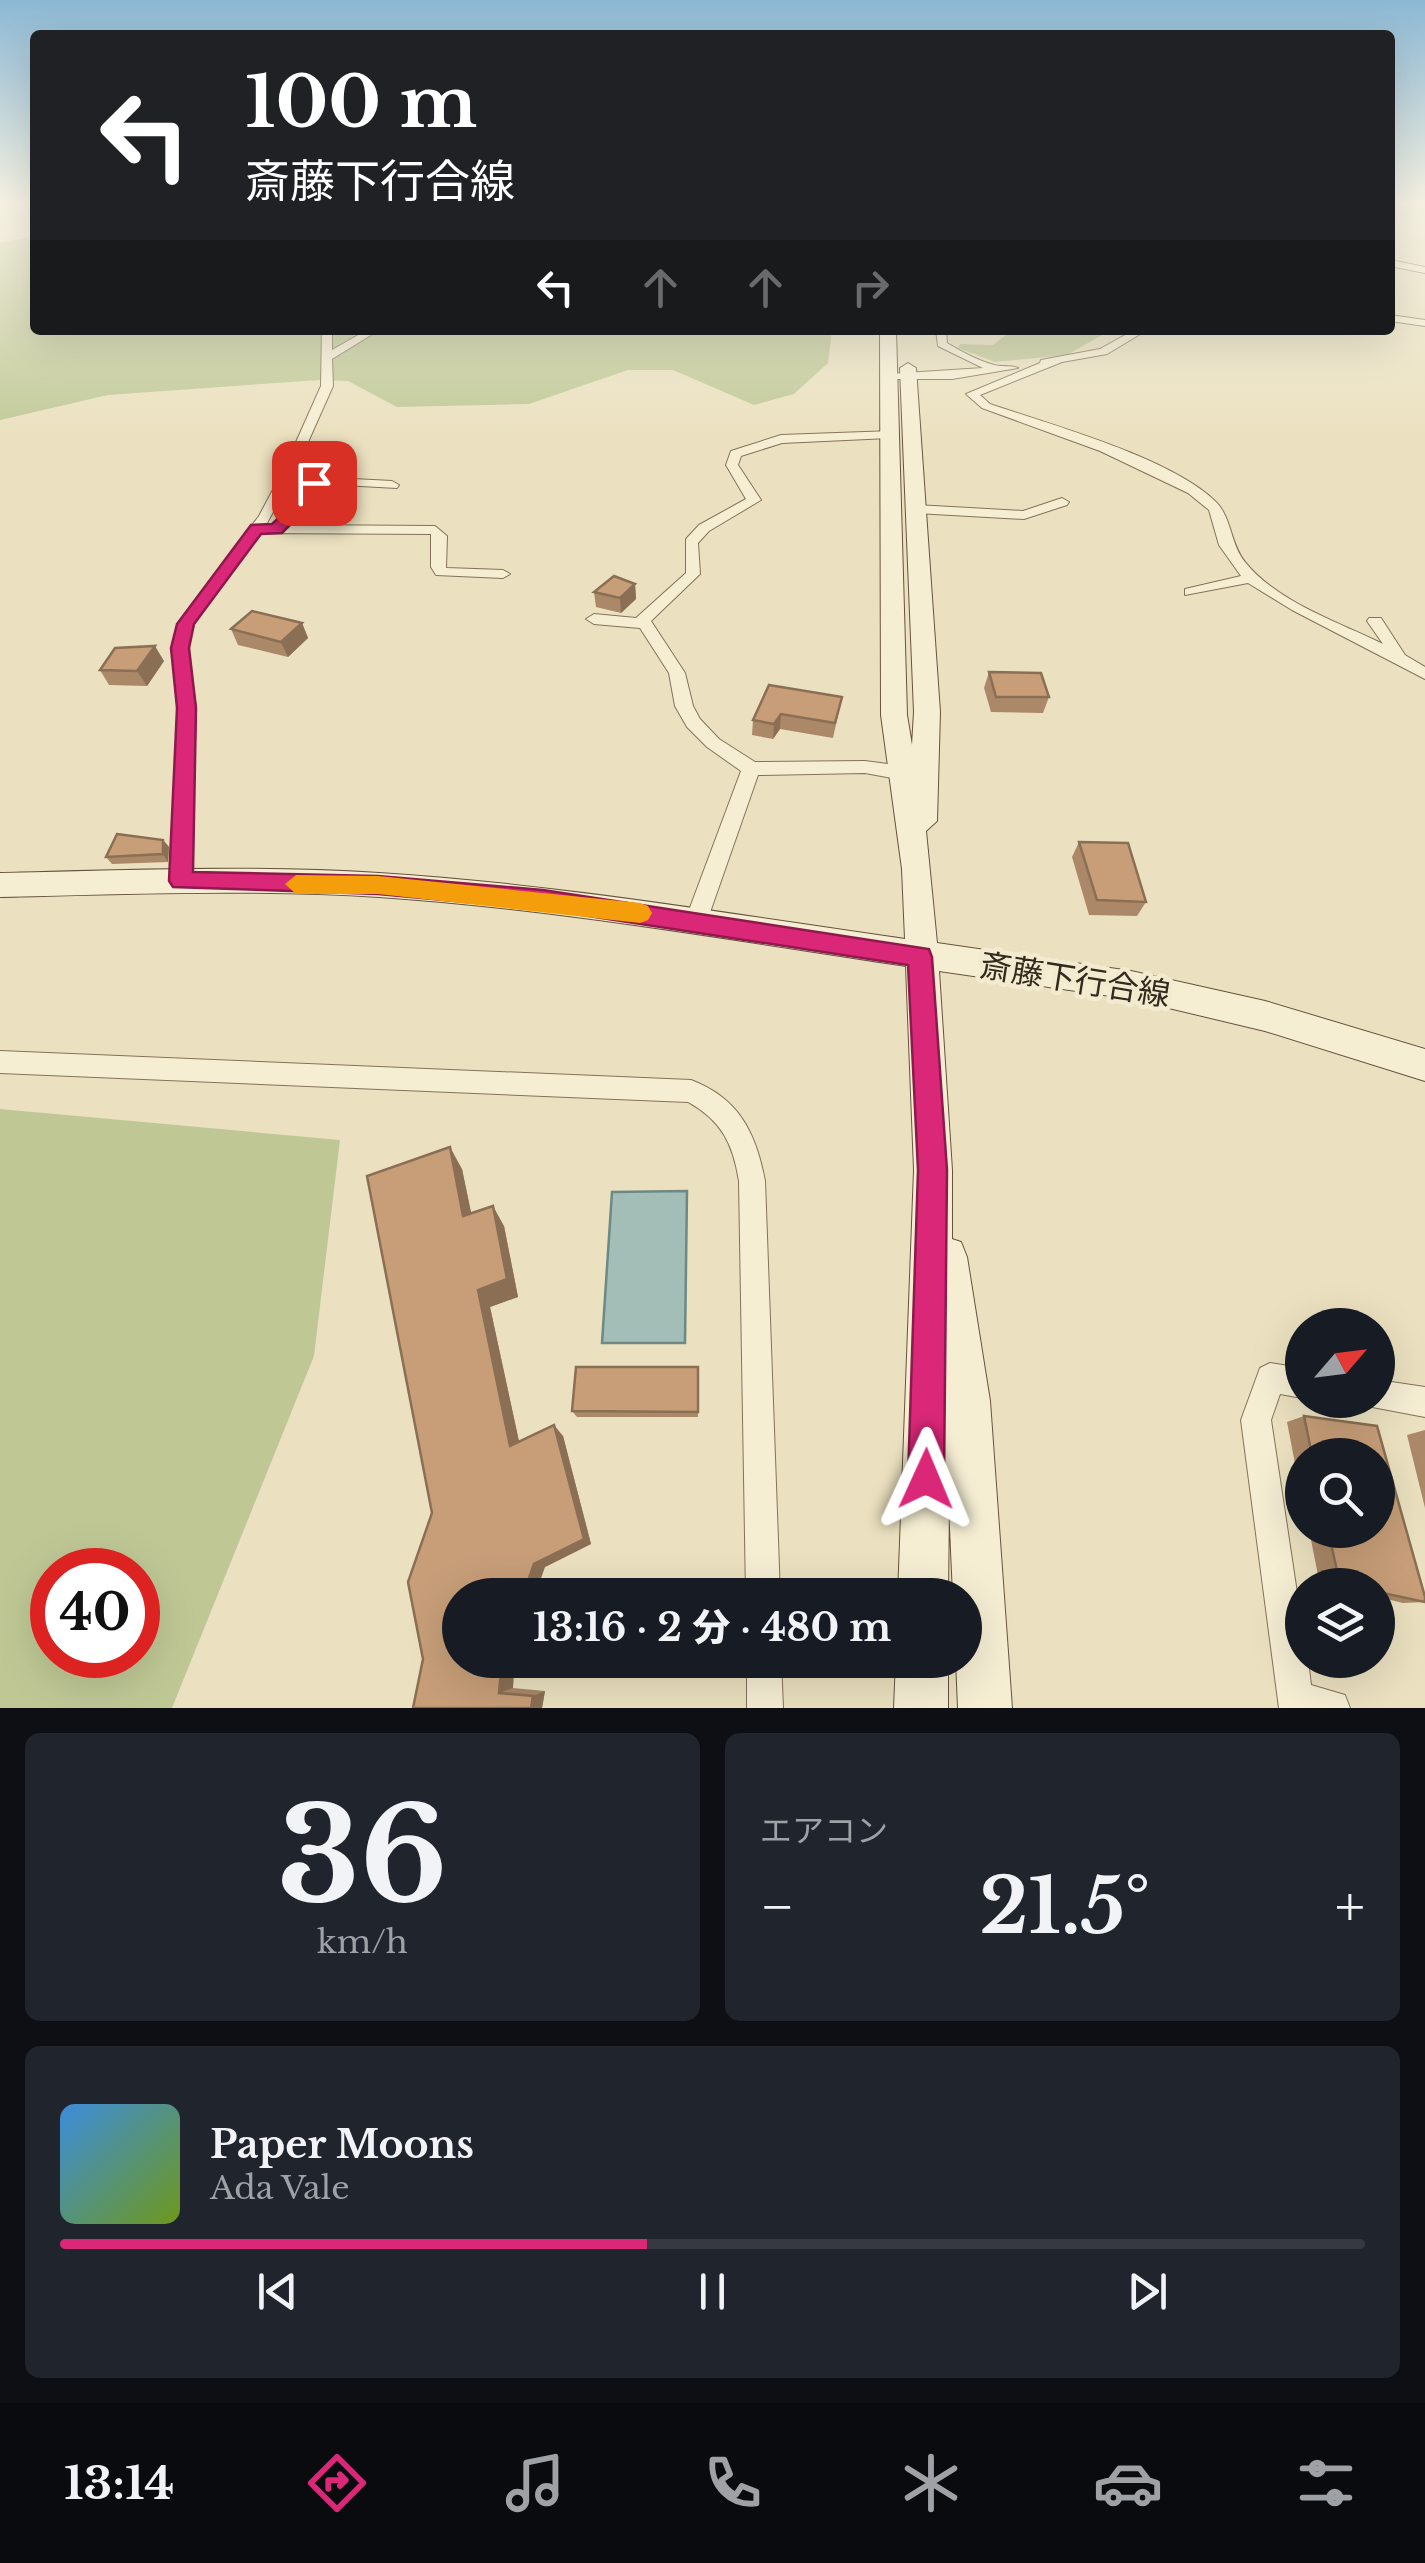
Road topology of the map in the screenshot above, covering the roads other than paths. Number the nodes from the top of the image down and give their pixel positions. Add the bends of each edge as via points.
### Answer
1 (1395, 319) edge
2 (1425, 322) edge
3 (328, 335) edge
4 (366, 335) edge
5 (889, 335) edge
6 (905, 335) edge
7 (941, 335) edge
8 (1133, 335) edge
9 (330, 357) junction
10 (1058, 360) junction
11 (998, 370) junction
12 (899, 376) junction
13 (889, 434) junction
14 (392, 486) dead end
15 (1062, 502) dead end
16 (916, 508) junction
17 (256, 529) junction
18 (276, 529) junction
19 (503, 574) dead end
20 (1252, 578) junction
21 (1190, 592) dead end
22 (594, 619) dead end
23 (1375, 620) dead end
24 (646, 624) junction
25 (1402, 660) junction
26 (1425, 674) edge
27 (751, 769) junction
28 (902, 773) junction
29 (917, 869) junction
30 (181, 881) junction
31 (0, 885) edge
32 (696, 921) junction
33 (920, 957) junction
34 (0, 1062) edge
35 (1425, 1066) edge
36 (933, 1170) junction
37 (1285, 1380) edge
38 (1395, 1397) edge
39 (1425, 1402) edge
40 (763, 1578) edge
41 (923, 1578) edge
42 (764, 1678) edge
43 (921, 1678) edge
44 (1297, 1704) edge
45 (765, 1708) edge
46 (920, 1708) edge
47 (985, 1708) edge
48 (1332, 1708) edge

1 - 2 street
3 - 9 street
4 - 9 street
5 - 12 street
6 - 12 street
7 - 11 street via 950,350
8 - 10 street via 1102,352
9 - 17 street via 308,432
10 - 11 street
10 - 20 street via 972,394 986,406 1158,472 1200,496 1222,520 1224,540
11 - 12 street
12 - 13 street
12 - 16 street
13 - 24 street via 781,439 734,454 732,465 754,500 691,542 693,574
13 - 28 street via 894,715
14 - 18 street via 320,480
15 - 16 street via 1024,515
16 - 29 street via 927,712
17 - 18 street
17 - 30 street via 186,624 180,648 186,708
18 - 19 street via 435,530 441,572
20 - 21 street
20 - 25 street
22 - 24 street
23 - 25 street
24 - 27 street via 677,673 693,723
25 - 26 street
27 - 28 street via 865,767
27 - 32 street
28 - 29 street
29 - 33 street
30 - 31 street, 斎藤下行合線
30 - 32 street, 斎藤下行合線 via 378,885
32 - 33 street, 斎藤下行合線
33 - 35 street, 斎藤下行合線 via 1131,985 1265,1016
33 - 36 street
34 - 40 street via 691,1091 717,1104 744,1140 752,1180
36 - 41 street
36 - 47 street via 967,1402
37 - 44 street via 1270,1378 1256,1420
38 - 39 street
42 - 45 street
43 - 46 street
44 - 48 street

